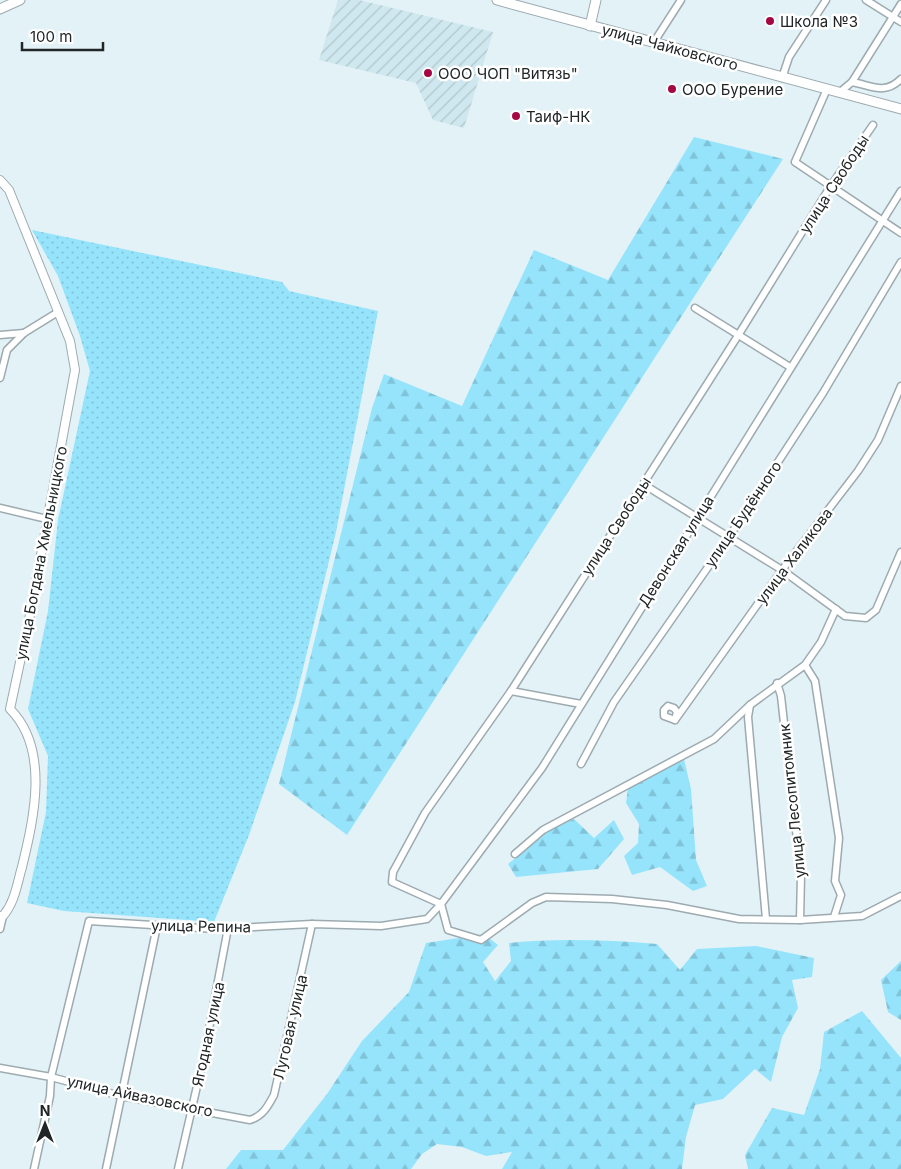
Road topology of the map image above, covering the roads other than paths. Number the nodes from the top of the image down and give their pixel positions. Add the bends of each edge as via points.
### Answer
1 (20, 0) edge
2 (497, 0) edge
3 (596, 0) edge
4 (681, 0) edge
5 (826, 0) edge
6 (866, 0) edge
7 (901, 4) edge
8 (0, 9) edge
9 (892, 17) junction
10 (901, 22) edge
11 (590, 26) junction
12 (654, 42) junction
13 (782, 78) junction
14 (901, 79) edge
15 (852, 82) junction
16 (827, 89) junction
17 (840, 92) junction
18 (901, 109) edge
19 (873, 125) dead end
20 (0, 180) edge
21 (830, 187) junction
22 (901, 191) edge
23 (882, 221) junction
24 (901, 232) edge
25 (901, 262) edge
26 (695, 308) dead end
27 (58, 312) junction
28 (24, 333) junction
29 (739, 334) junction
30 (0, 335) edge
31 (790, 367) junction
32 (0, 378) edge
33 (901, 386) edge
34 (643, 484) junction
35 (0, 508) edge
36 (697, 516) junction
37 (47, 519) junction
38 (729, 537) junction
39 (901, 552) edge
40 (782, 570) junction
41 (836, 609) junction
42 (805, 665) junction
43 (777, 683) junction
44 (511, 691) junction
45 (580, 704) junction
46 (750, 705) junction
47 (0, 708) edge
48 (10, 709) junction
49 (675, 720) dead end
50 (580, 764) dead end
51 (515, 854) dead end
52 (901, 896) edge
53 (441, 904) junction
54 (2, 916) edge
55 (834, 917) junction
56 (766, 919) junction
57 (800, 920) junction
58 (312, 924) junction
59 (157, 926) junction
60 (228, 928) junction
61 (0, 929) edge
62 (0, 1068) edge
63 (51, 1077) junction
64 (121, 1096) junction
65 (192, 1107) junction
66 (250, 1120) joint
67 (34, 1169) edge
68 (106, 1169) edge
69 (178, 1169) edge

1 - 8 main road
2 - 11 main road, улица Чайковского
3 - 11 main road
4 - 12 street
5 - 13 street via 789,57
6 - 9 street
7 - 9 street
9 - 10 street
9 - 15 street
11 - 12 main road, улица Чайковского
12 - 13 main road, улица Чайковского
13 - 16 main road, улица Чайковского
14 - 15 street via 885,90
15 - 17 street
16 - 17 main road, улица Чайковского
16 - 21 street via 795,162
17 - 18 main road, улица Чайковского
19 - 21 street, улица Свободы
20 - 27 street, улица Богдана Хмельницкого via 8,190
21 - 23 street
21 - 29 street, улица Свободы
22 - 23 street, Девонская улица
23 - 24 street
23 - 31 street, Девонская улица
25 - 38 street, улица Будённого via 823,392
26 - 29 street
27 - 28 street
27 - 37 street, улица Богдана Хмельницкого via 70,340 75,370
28 - 30 street
28 - 32 street via 7,350
29 - 31 street
29 - 34 street, улица Свободы
31 - 36 street, Девонская улица
33 - 40 street, улица Халикова via 878,440
34 - 36 street
34 - 44 street, улица Свободы
35 - 37 street
36 - 38 street
36 - 45 street, Девонская улица
37 - 48 street, улица Богдана Хмельницкого
38 - 40 street
38 - 50 street, улица Будённого via 614,702
39 - 41 street via 876,610 866,618 845,616
40 - 41 street
40 - 49 street, улица Халикова
41 - 42 street via 822,642
42 - 43 street
42 - 55 street via 815,681 839,838 835,880 841,895
43 - 46 street
43 - 57 street, улица Лесопитомник via 801,875
44 - 45 street
44 - 53 street, улица Свободы via 425,813 392,872 392,882
45 - 53 street, Девонская улица via 542,768
46 - 51 street via 714,739 543,830
46 - 56 street via 748,717
47 - 48 street
48 - 54 street via 28,735 34,758 34,798 27,846 11,907
52 - 55 street via 862,916
53 - 56 street via 448,930 481,940 532,903 546,897 612,899 667,905 739,919
53 - 58 street, улица Репина via 427,919 407,924
54 - 61 street
55 - 57 street
56 - 57 street
58 - 60 street, улица Репина
58 - 66 street, Луговая улица via 274,1095 265,1111
59 - 60 street, улица Репина
59 - 63 street, улица Репина via 90,922
59 - 64 street
60 - 65 street, Ягодная улица
62 - 63 street, улица Айвазовского
63 - 64 street, улица Айвазовского
63 - 67 street
64 - 65 street, улица Айвазовского
64 - 68 street
65 - 66 street, улица Айвазовского
65 - 69 street, Ягодная улица

